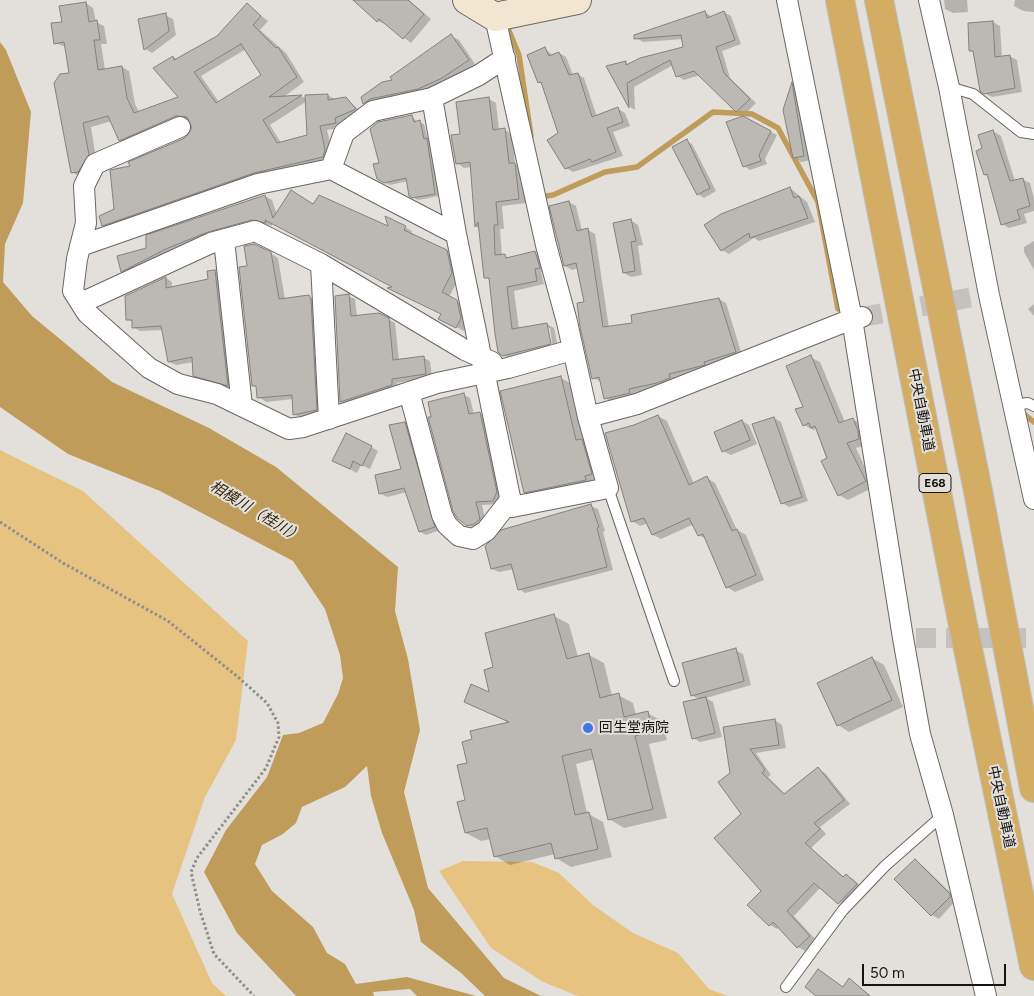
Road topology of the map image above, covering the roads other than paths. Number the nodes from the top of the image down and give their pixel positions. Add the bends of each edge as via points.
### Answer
1 (467, 0) edge
2 (577, 0) edge
3 (787, 0) edge
4 (840, 0) edge
5 (879, 0) edge
6 (929, 0) edge
7 (495, 17) junction
8 (504, 58) junction
9 (949, 87) junction
10 (432, 98) junction
11 (180, 127) dead end
12 (1034, 134) edge
13 (331, 170) junction
14 (456, 234) junction
15 (224, 240) junction
16 (80, 246) junction
17 (321, 264) junction
18 (81, 303) junction
19 (857, 318) junction
20 (572, 350) junction
21 (483, 365) junction
22 (409, 392) junction
23 (1013, 405) junction
24 (242, 406) junction
25 (1034, 406) edge
26 (588, 416) junction
27 (329, 419) junction
28 (608, 488) junction
29 (511, 499) junction
30 (1034, 499) edge
31 (674, 682) dead end
32 (1034, 788) edge
33 (943, 814) junction
34 (1034, 966) edge
35 (786, 987) dead end
36 (986, 996) edge

1 - 7 street
2 - 7 street
3 - 19 street
4 - 34 highway, 中央自動車道 / E68
5 - 32 highway
6 - 9 street
7 - 8 street
8 - 10 street via 480,75
8 - 20 street
9 - 12 lane via 973,94 1021,132
9 - 23 street via 981,296
10 - 13 street via 373,111 344,133
10 - 14 street
11 - 16 street via 95,164 84,186 86,223
13 - 14 street
13 - 16 street via 258,184
14 - 21 street
15 - 17 street via 256,231
15 - 18 street
15 - 24 street
16 - 18 street via 73,291
17 - 21 street via 465,350
17 - 27 street
18 - 24 street via 87,313 149,368 178,384 216,394
19 - 26 street via 638,404
19 - 33 street via 909,638 920,734
20 - 21 street via 508,368
20 - 26 street
21 - 22 street
21 - 29 street
22 - 27 street
22 - 29 street via 447,525 459,536 473,539 486,531
23 - 25 lane via 1028,403
23 - 30 street
24 - 27 street via 289,429
26 - 28 street
28 - 29 street via 512,507
28 - 31 lane
33 - 35 lane via 885,866 844,910
33 - 36 street

